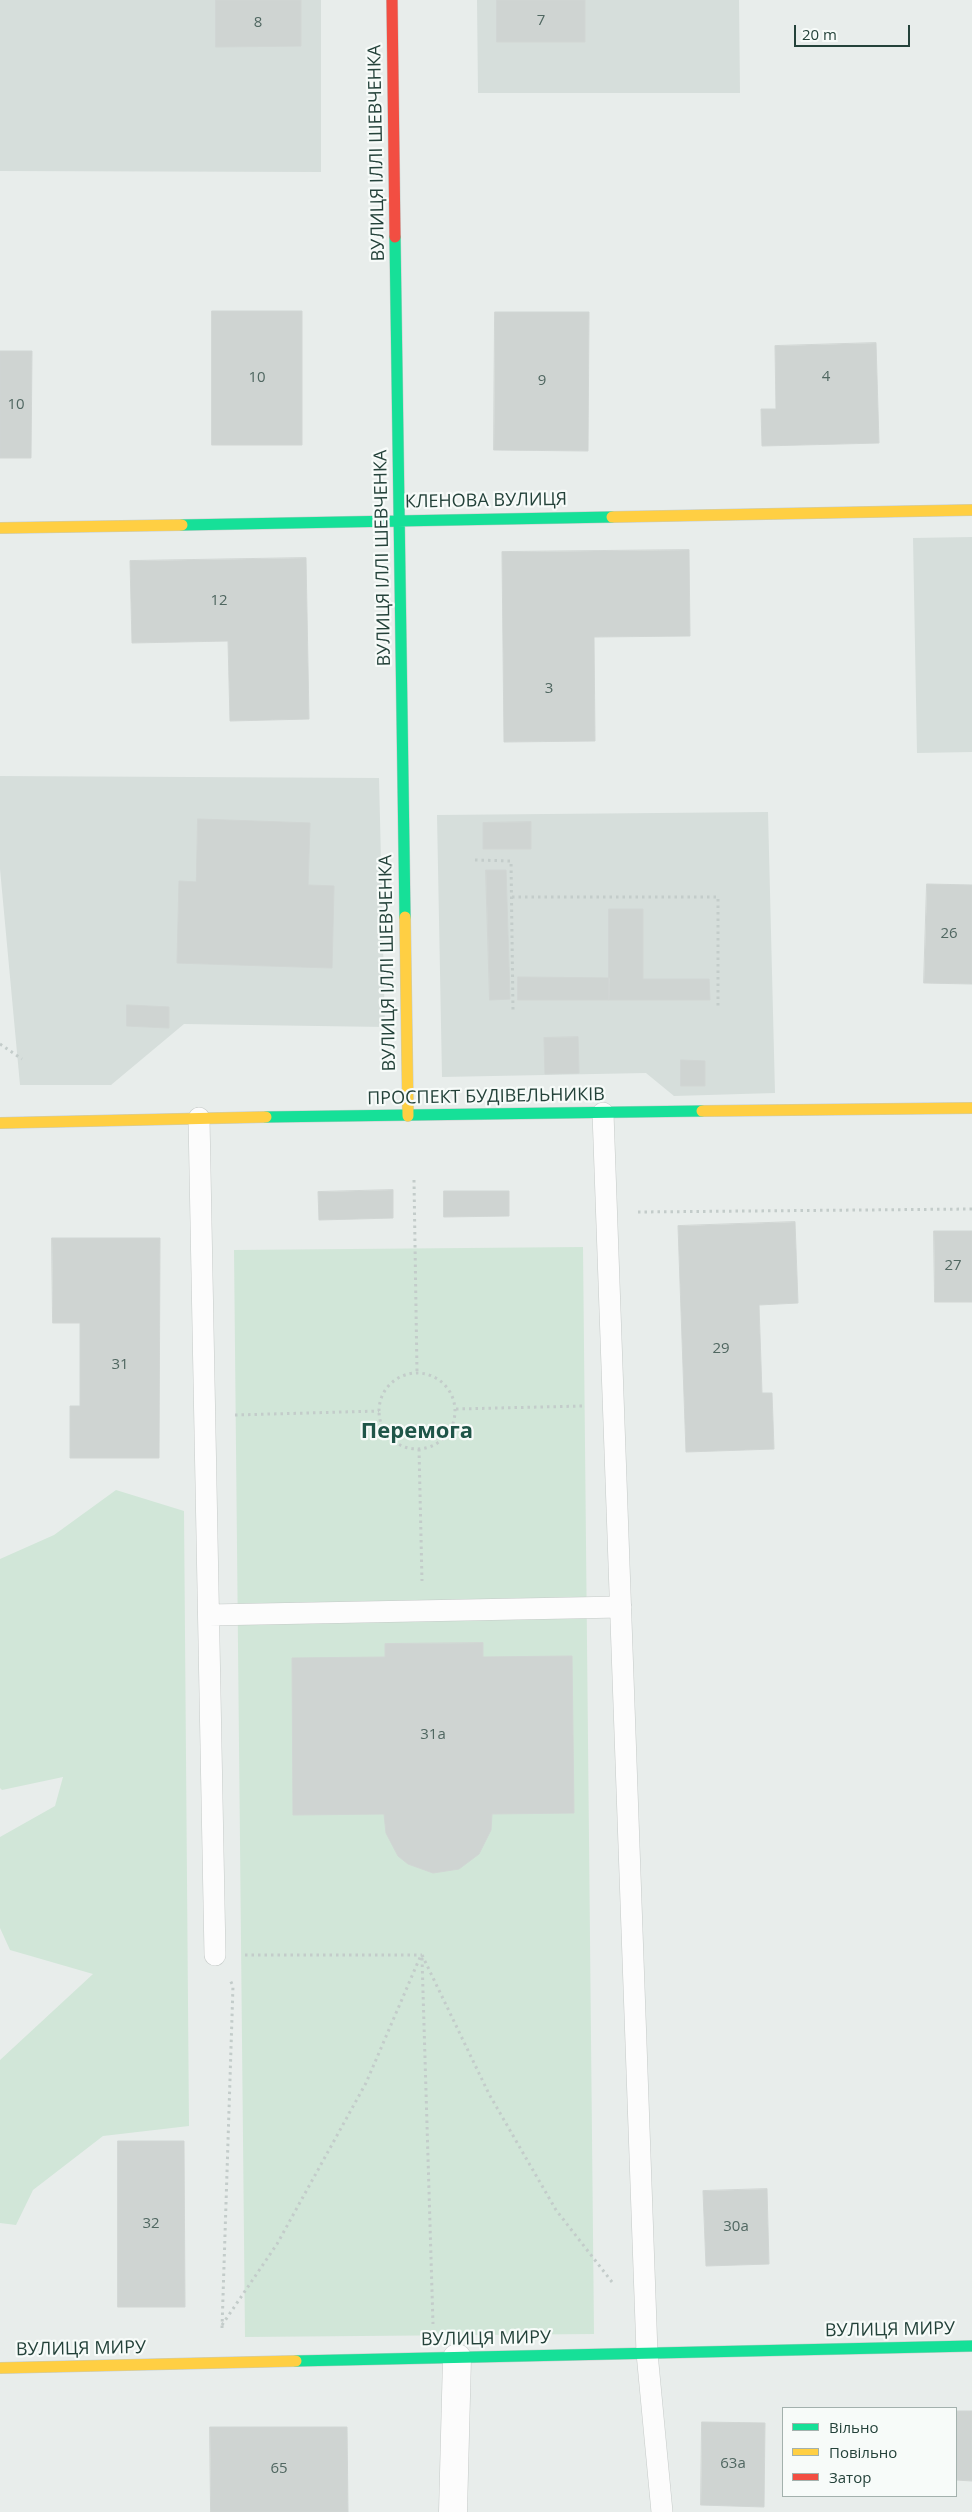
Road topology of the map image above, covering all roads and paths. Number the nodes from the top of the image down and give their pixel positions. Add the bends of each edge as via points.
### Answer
1 (392, 0) edge
2 (972, 510) edge
3 (400, 520) junction
4 (0, 528) edge
5 (475, 860) dead end
6 (512, 897) junction
7 (718, 1008) dead end
8 (513, 1011) dead end
9 (0, 1044) edge
10 (22, 1059) dead end
11 (972, 1108) edge
12 (603, 1113) junction
13 (408, 1116) junction
14 (199, 1118) junction
15 (0, 1124) edge
16 (414, 1180) dead end
17 (972, 1209) edge
18 (606, 1213) junction
19 (417, 1372) junction
20 (614, 1405) junction
21 (456, 1409) junction
22 (379, 1411) junction
23 (205, 1415) junction
24 (419, 1449) junction
25 (621, 1607) junction
26 (423, 1611) junction
27 (209, 1615) junction
28 (215, 1955) junction
29 (422, 1955) junction
30 (222, 2325) junction
31 (646, 2326) junction
32 (972, 2346) edge
33 (647, 2353) junction
34 (446, 2358) junction
35 (223, 2363) junction
36 (0, 2368) edge
37 (453, 2512) edge
38 (662, 2512) edge

1 - 3 street, ВУЛИЦЯ ІЛЛІ ШЕВЧЕНКА
2 - 3 street, КЛЕНОВА ВУЛИЦЯ
3 - 4 street, КЛЕНОВА ВУЛИЦЯ
3 - 13 street, ВУЛИЦЯ ІЛЛІ ШЕВЧЕНКА
5 - 6 path via 511,861
6 - 7 path via 718,898
6 - 8 path
9 - 10 path
11 - 12 street, ПРОСПЕКТ БУДІВЕЛЬНИКІВ
12 - 13 street, ПРОСПЕКТ БУДІВЕЛЬНИКІВ
12 - 18 lane
13 - 14 street, ПРОСПЕКТ БУДІВЕЛЬНИКІВ
14 - 15 street, ПРОСПЕКТ БУДІВЕЛЬНИКІВ
14 - 23 lane
16 - 19 path
17 - 18 path
18 - 20 lane
19 - 21 path via 444,1383
19 - 22 path via 401,1376 387,1387
20 - 21 path
20 - 25 lane
21 - 24 path via 446,1437
22 - 23 path
22 - 24 path via 380,1421 391,1439
23 - 27 lane
24 - 26 path
25 - 26 lane
25 - 31 lane
26 - 27 lane
27 - 28 lane
28 - 29 path
28 - 30 path via 233,1986
29 - 30 path via 366,2083 277,2244
29 - 31 path via 488,2094 556,2210
29 - 34 path
30 - 35 path
31 - 33 lane
32 - 33 street, ВУЛИЦЯ МИРУ
33 - 34 street, ВУЛИЦЯ МИРУ
33 - 38 lane
34 - 35 street, ВУЛИЦЯ МИРУ
34 - 37 street
35 - 36 street, ВУЛИЦЯ МИРУ

